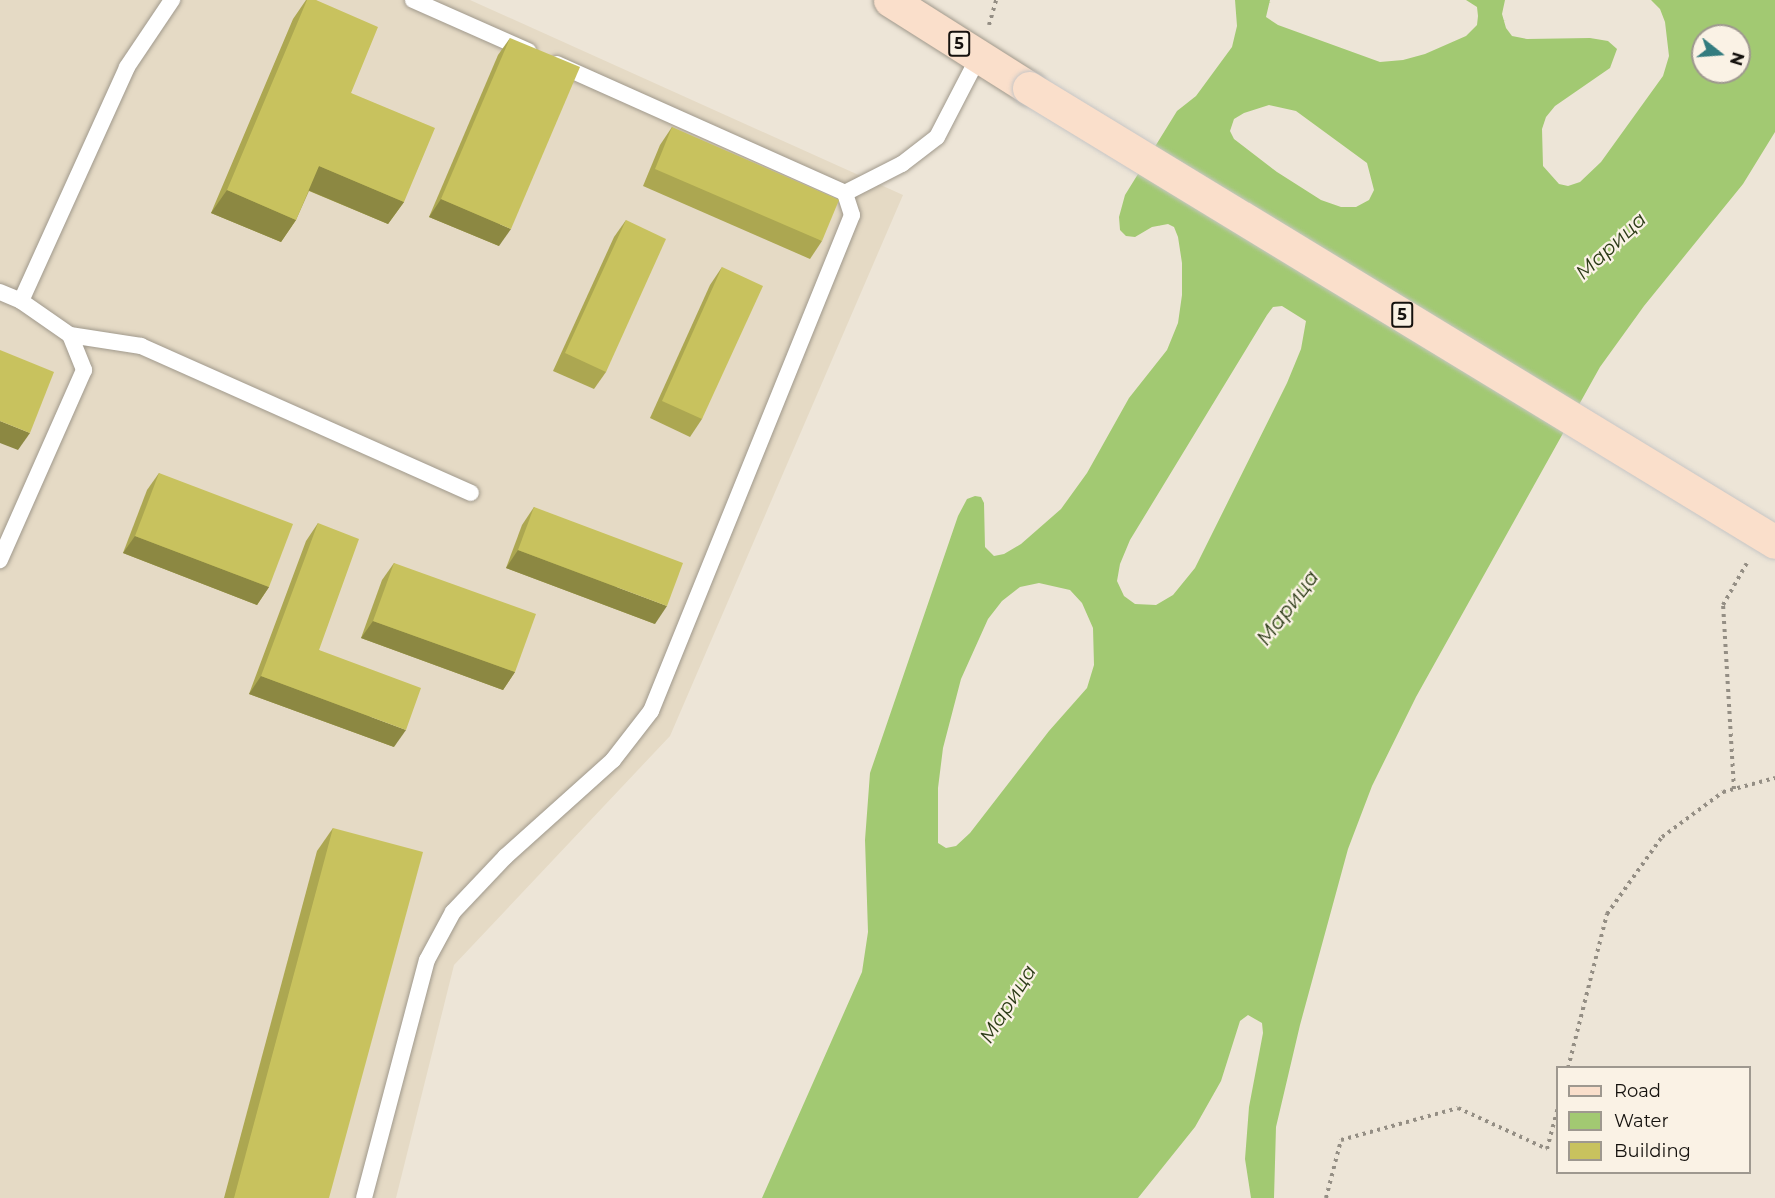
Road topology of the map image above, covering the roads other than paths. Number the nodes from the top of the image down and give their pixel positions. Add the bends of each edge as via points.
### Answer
1 (171, 0) edge
2 (413, 0) edge
3 (890, 0) edge
4 (979, 57) junction
5 (845, 193) junction
6 (0, 292) edge
7 (21, 302) junction
8 (70, 334) junction
9 (471, 493) dead end
10 (1763, 548) edge
11 (0, 560) edge
12 (364, 1198) edge

1 - 7 lane via 127,67
2 - 5 lane
3 - 4 main road, 5
4 - 5 lane via 937,137 902,164
4 - 10 main road, 5, bridge
5 - 12 lane via 852,215 651,711 613,760 505,857 453,912 427,960
6 - 7 lane
7 - 8 lane
8 - 9 lane via 141,346
8 - 11 lane via 84,370

